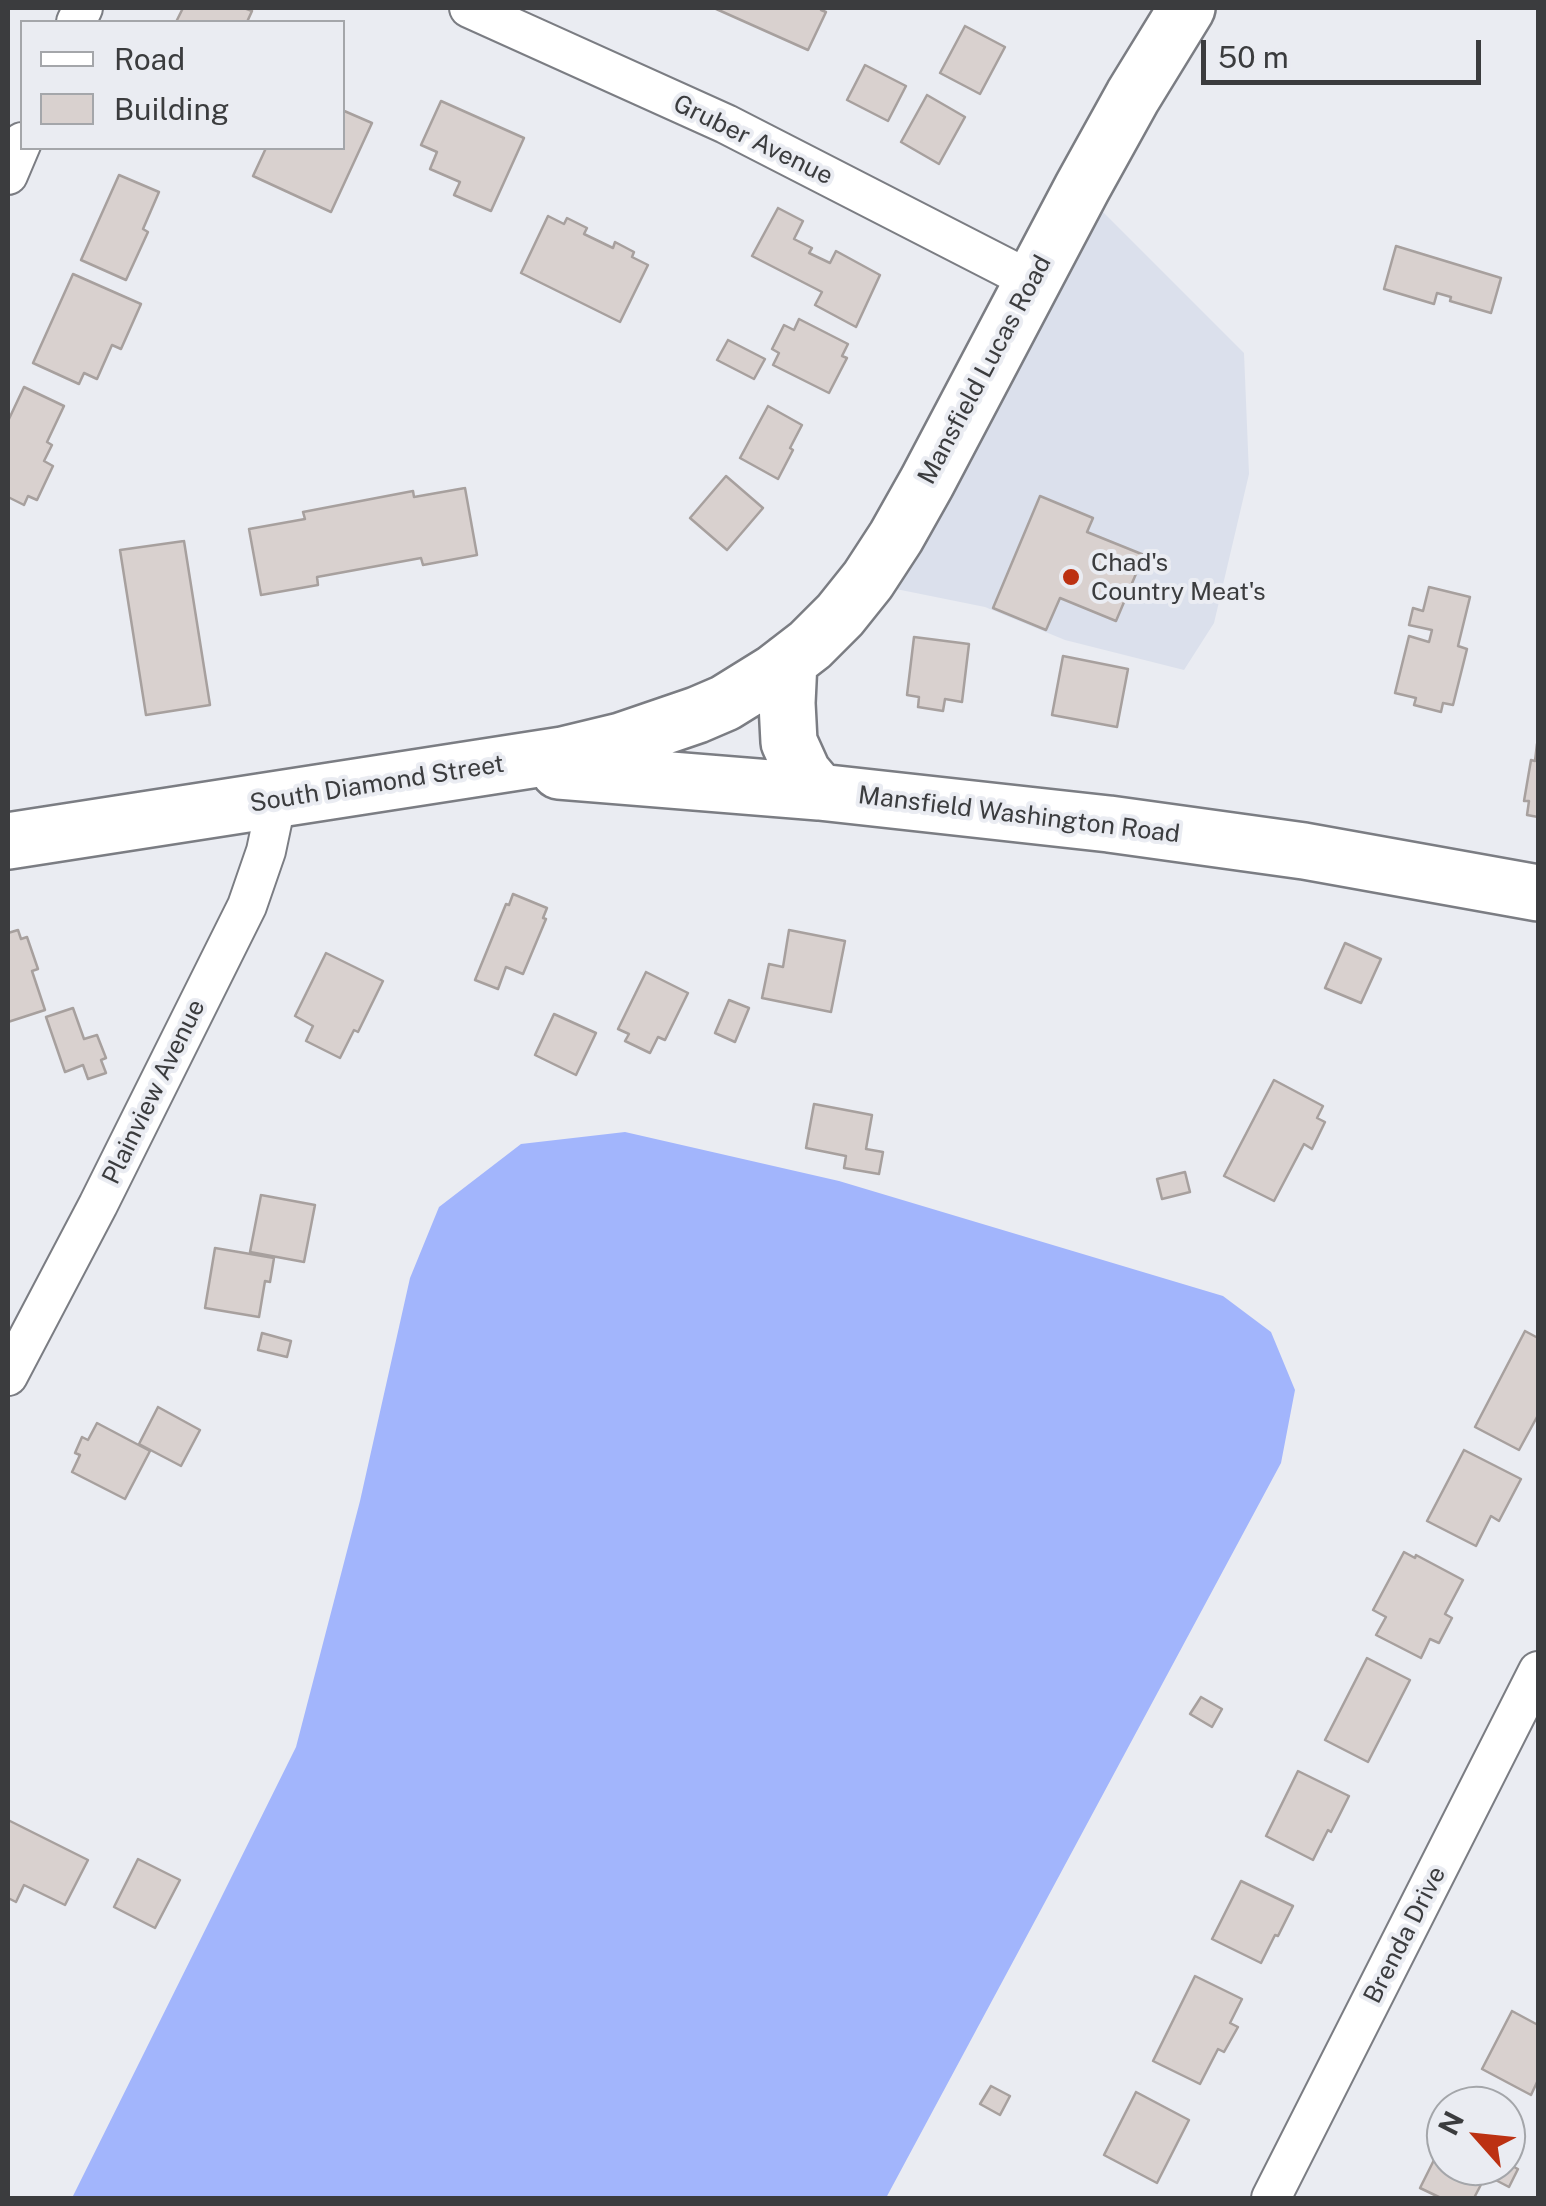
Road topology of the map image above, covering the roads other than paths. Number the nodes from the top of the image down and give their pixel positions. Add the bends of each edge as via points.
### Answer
1 (469, 8) edge
2 (1186, 8) edge
3 (20, 147) edge
4 (8, 175) edge
5 (1032, 282) junction
6 (789, 661) junction
7 (738, 695) joint
8 (496, 766) junction
9 (819, 792) junction
10 (277, 799) junction
11 (8, 841) edge
12 (1538, 893) edge
13 (8, 1376) edge
14 (1538, 1671) edge
15 (1272, 2198) edge

1 - 5 street, Gruber Avenue via 726,124
2 - 5 street, Mansfield Lucas Road
3 - 4 street
5 - 6 street, Mansfield Lucas Road via 868,580 840,616
6 - 7 street, Mansfield Lucas Road
6 - 9 street via 789,742
7 - 8 street, South Diamond Street via 621,741
8 - 9 street, Mansfield Washington Road
8 - 10 street, South Diamond Street
9 - 12 street, Mansfield Washington Road via 1109,824
10 - 11 street, South Diamond Street
10 - 13 street, Plainview Avenue via 247,906
14 - 15 street, Brenda Drive

